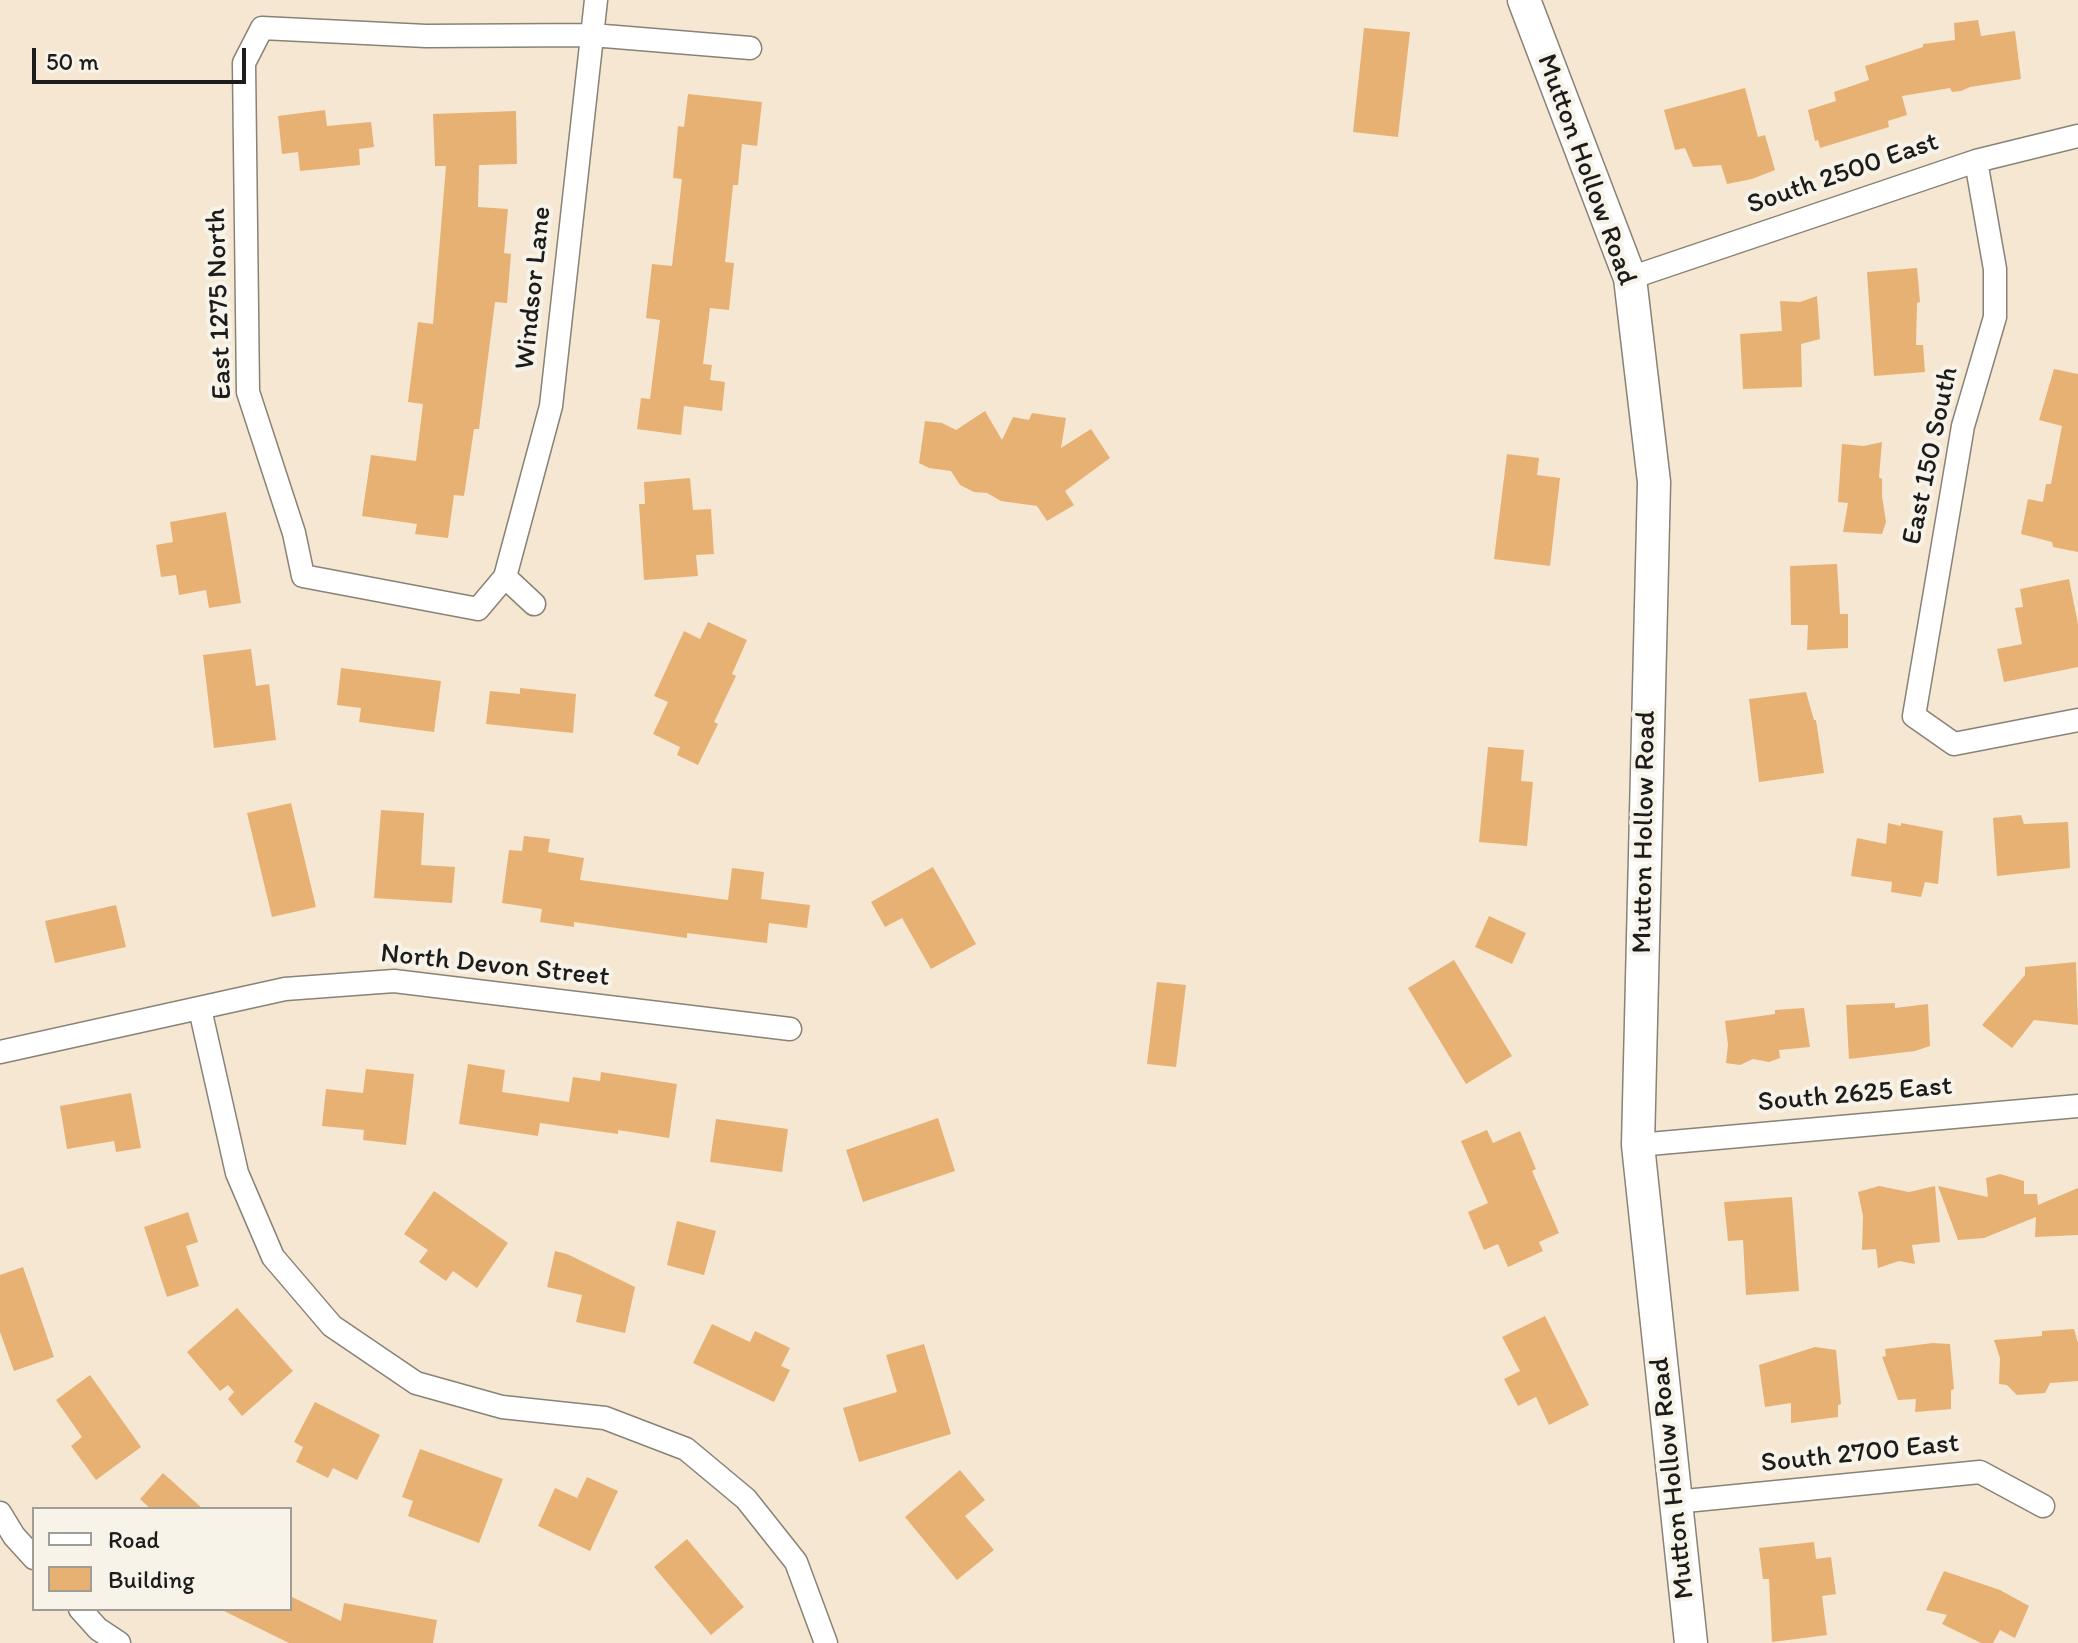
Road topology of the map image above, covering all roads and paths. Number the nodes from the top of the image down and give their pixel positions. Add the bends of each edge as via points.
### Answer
1 (596, 0) edge
2 (1524, 0) edge
3 (592, 35) junction
4 (750, 48) dead end
5 (2078, 136) edge
6 (1976, 161) junction
7 (1630, 278) junction
8 (505, 577) junction
9 (534, 604) dead end
10 (2078, 720) edge
11 (200, 1009) junction
12 (790, 1029) dead end
13 (0, 1052) edge
14 (2078, 1106) edge
15 (1638, 1145) junction
16 (1675, 1502) junction
17 (2043, 1506) dead end
18 (0, 1513) edge
19 (32, 1556) edge
20 (82, 1611) edge
21 (119, 1643) edge
22 (826, 1643) edge
23 (1691, 1643) edge

1 - 3 street, Windsor Lane
2 - 7 street, Mutton Hollow Road
3 - 4 street
3 - 8 street, Windsor Lane via 551,406
3 - 8 street, East 1275 North via 426,36 262,28 244,63 248,392 303,576 478,609
5 - 6 street, South 2500 East
6 - 7 street, South 2500 East
6 - 10 street, East 150 South via 1995,269 1995,317 1963,426 1914,716 1954,744
7 - 15 street, Mutton Hollow Road via 1654,482
8 - 9 street
11 - 12 street, North Devon Street via 285,989 394,981
11 - 13 street, North Devon Street
11 - 22 street via 237,1173 273,1257 332,1326 416,1383 502,1407 605,1418 686,1449 746,1499 796,1562
14 - 15 street, South 2625 East
15 - 16 street, Mutton Hollow Road
16 - 17 street, South 2700 East via 1980,1472
16 - 23 street, Mutton Hollow Road
18 - 19 street
20 - 21 street

